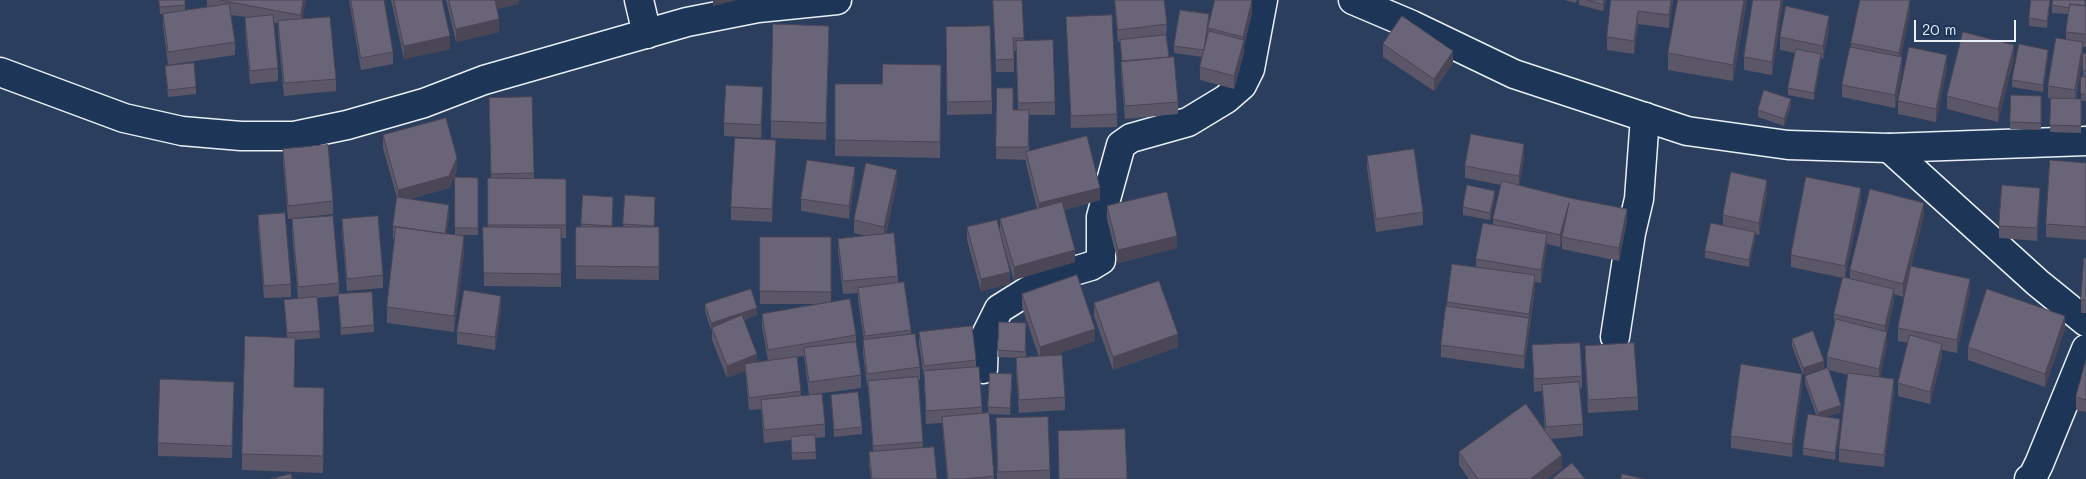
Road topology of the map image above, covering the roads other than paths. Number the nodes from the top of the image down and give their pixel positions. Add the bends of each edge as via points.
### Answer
1 (639, 0) edge
2 (837, 0) edge
3 (1263, 0) edge
4 (1353, 0) edge
5 (647, 34) junction
6 (0, 72) edge
7 (1645, 117) junction
8 (2086, 141) edge
9 (1889, 148) junction
10 (2086, 322) edge
11 (1615, 337) dead end
12 (2086, 349) edge
13 (983, 369) dead end
14 (2029, 479) edge

1 - 5 main road
2 - 5 main road via 758,8 687,22
3 - 13 main road via 1250,69 1242,85 1226,99 1188,122 1131,138 1121,145 1101,217 1100,260 1047,280 999,309 984,339
4 - 7 main road via 1412,24 1514,74
5 - 6 main road via 484,80 416,105 347,125 294,136 241,136 172,129 124,118
7 - 9 main road via 1687,131 1788,145
7 - 11 main road via 1639,200
8 - 9 main road
9 - 10 main road
12 - 14 main road via 2040,464

